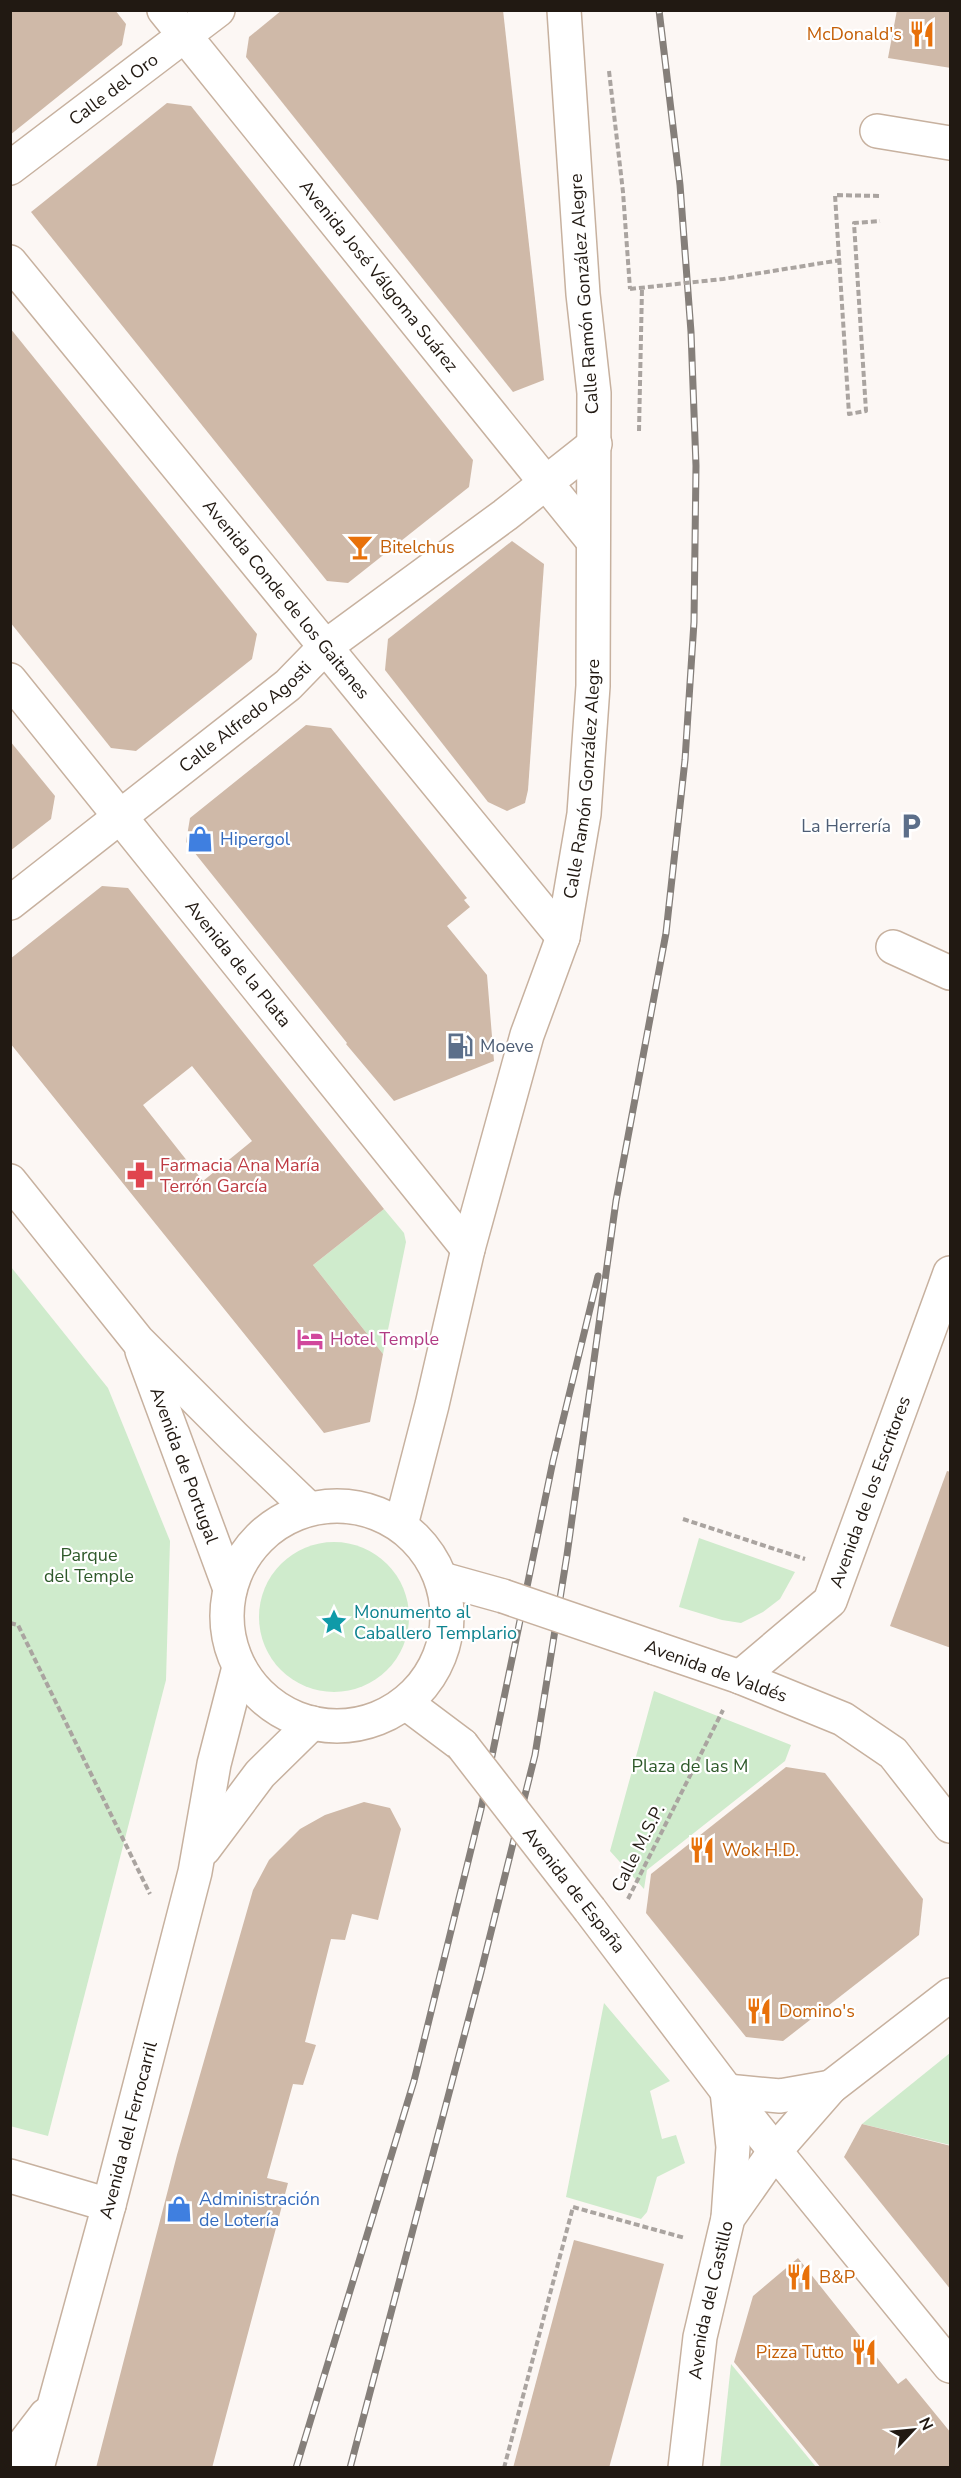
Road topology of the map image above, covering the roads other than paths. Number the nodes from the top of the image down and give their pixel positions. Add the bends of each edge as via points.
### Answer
1 (164, 10) edge
2 (218, 10) edge
3 (564, 10) edge
4 (185, 37) junction
5 (877, 131) dead end
6 (951, 143) edge
7 (10, 168) edge
8 (10, 262) edge
9 (594, 444) junction
10 (545, 482) junction
11 (593, 541) junction
12 (325, 647) junction
13 (10, 680) edge
14 (121, 816) junction
15 (10, 903) edge
16 (563, 938) junction
17 (893, 947) dead end
18 (951, 973) edge
19 (10, 1181) edge
20 (468, 1249) junction
21 (951, 1273) edge
22 (138, 1341) junction
23 (308, 1508) junction
24 (401, 1525) junction
25 (442, 1579) junction
26 (230, 1589) junction
27 (239, 1667) junction
28 (740, 1677) junction
29 (406, 1703) junction
30 (312, 1724) junction
31 (951, 1826) edge
32 (198, 1858) junction
33 (951, 1995) edge
34 (831, 2087) junction
35 (726, 2091) junction
36 (775, 2151) junction
37 (10, 2176) edge
38 (109, 2205) junction
39 (724, 2233) junction
40 (951, 2366) edge
41 (32, 2464) edge
42 (684, 2466) edge

1 - 4 street, Avenida José Válgoma Suárez
2 - 4 street, Calle del Oro
3 - 9 street, Calle Ramón González Alegre via 583,294 594,393
4 - 7 street, Calle del Oro
4 - 10 street, Avenida José Válgoma Suárez
5 - 6 street
8 - 12 street, Avenida Conde de los Gaitanes
9 - 10 street, Calle Alfredo Agosti
9 - 11 street, Calle Ramón González Alegre
10 - 11 street, Avenida José Válgoma Suárez
10 - 12 street, Calle Alfredo Agosti
11 - 16 street, Calle Ramón González Alegre via 593,686 585,803
12 - 14 street, Calle Alfredo Agosti via 288,685
12 - 16 street, Avenida Conde de los Gaitanes
13 - 14 street, Avenida de la Plata
14 - 15 street, Calle Alfredo Agosti
14 - 20 street, Avenida de la Plata
16 - 20 street, Calle Ramón González Alegre via 526,1035
17 - 18 street
19 - 22 street, Avenida de Portugal
20 - 24 street, Calle Ramón González Alegre
21 - 28 street, Avenida de los Escritores via 830,1601
22 - 23 street, Avenida de Portugal
22 - 26 street, Avenida de Portugal
23 - 24 street via 340,1505 372,1510
23 - 26 street via 281,1520 258,1538 240,1562
24 - 25 street via 426,1549
25 - 28 street, Avenida de Valdés, bridge
25 - 29 street via 448,1613 444,1647 430,1678
26 - 27 street via 227,1616
27 - 30 street via 258,1692 282,1712
27 - 32 street, Avenida del Ferrocarril via 214,1764
28 - 31 street, Avenida de Valdés via 843,1719 893,1753
29 - 30 street via 378,1719 345,1726
29 - 35 street, Avenida de España, bridge via 462,1745
30 - 32 street, Avenida del Ferrocarril via 260,1774
32 - 38 street, Avenida del Ferrocarril
33 - 34 street, Avenida del Castillo
34 - 35 street via 780,2096
34 - 36 street, Avenida del Castillo
35 - 36 street, Avenida de España
35 - 39 street, Avenida de España via 733,2147
36 - 39 street, Avenida del Castillo
36 - 40 street, Avenida de España
37 - 38 street
38 - 41 street, Avenida del Ferrocarril via 56,2401
39 - 42 street, Avenida del Castillo via 700,2337

